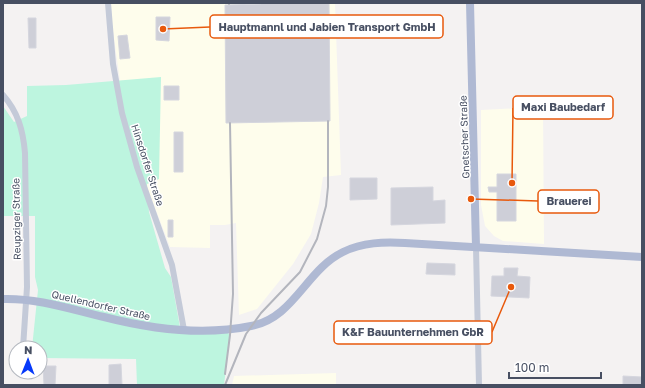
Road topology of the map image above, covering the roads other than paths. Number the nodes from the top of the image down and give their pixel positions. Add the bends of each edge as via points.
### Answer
1 (108, 3) edge
2 (470, 3) edge
3 (3, 95) edge
4 (476, 247) junction
5 (642, 257) edge
6 (3, 299) edge
7 (27, 300) junction
8 (184, 330) junction
9 (24, 340) edge
10 (478, 385) edge

1 - 8 street, Hinsdorfer Straße via 113,64 122,113 172,265
2 - 4 main road, Gnetscher Straße
3 - 7 street, Reupziger Straße via 16,113 23,135
4 - 5 main road
4 - 8 main road, Quellendorfer Straße via 390,242 358,246 327,261 285,309 269,320 257,325 236,328
4 - 10 street
6 - 7 main road, Quellendorfer Straße
7 - 8 main road, Quellendorfer Straße via 63,306 132,324
7 - 9 street, Reupziger Straße

